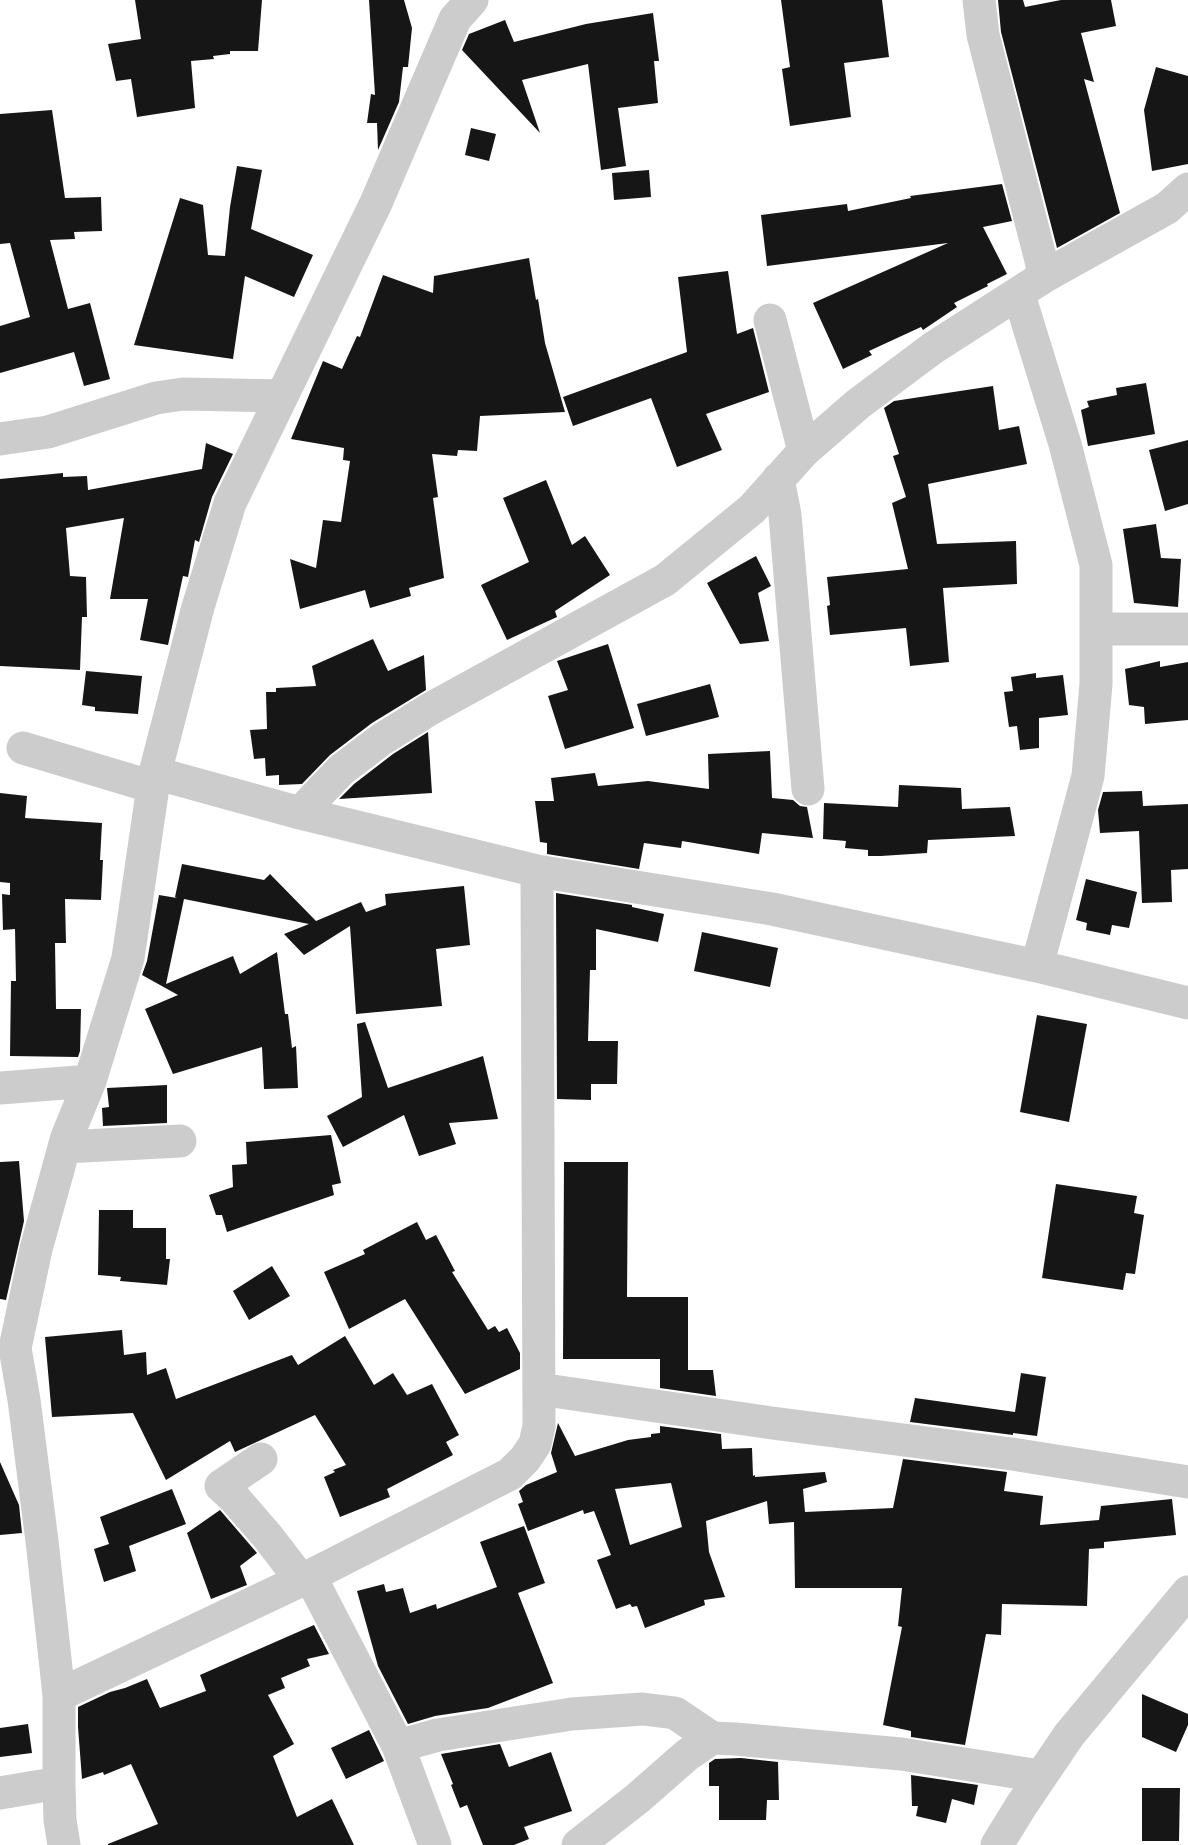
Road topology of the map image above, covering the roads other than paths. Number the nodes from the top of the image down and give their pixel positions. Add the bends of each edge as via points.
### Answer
1 (472, 0) edge
2 (979, 0) edge
3 (1188, 189) edge
4 (1045, 276) junction
5 (1018, 295) junction
6 (770, 321) dead end
7 (282, 396) junction
8 (0, 439) edge
9 (804, 451) junction
10 (778, 479) junction
11 (1097, 629) junction
12 (1188, 629) edge
13 (23, 748) dead end
14 (154, 780) junction
15 (808, 789) dead end
16 (300, 813) junction
17 (537, 871) junction
18 (1037, 966) junction
19 (1188, 1003) edge
20 (90, 1082) junction
21 (0, 1088) edge
22 (180, 1141) dead end
23 (64, 1147) junction
24 (8, 1357) edge
25 (539, 1389) junction
26 (261, 1459) dead end
27 (1188, 1482) edge
28 (306, 1578) junction
29 (1188, 1592) edge
30 (59, 1695) junction
31 (712, 1738) junction
32 (398, 1746) junction
33 (1040, 1776) junction
34 (58, 1783) junction
35 (0, 1793) edge
36 (64, 1845) edge
37 (435, 1845) edge
38 (578, 1845) edge
39 (997, 1845) edge

1 - 7 street via 455,19 376,203
2 - 4 street via 983,35
3 - 4 street via 1167,208
4 - 5 street
5 - 9 street via 933,348 858,404
5 - 11 street via 1065,444 1096,565
6 - 9 street
7 - 8 street via 183,394 156,398 48,432
7 - 14 street via 230,503 198,607
9 - 10 street
10 - 15 street
10 - 16 street via 752,509 665,580 382,739 340,770
11 - 12 street
11 - 18 street via 1088,776
13 - 14 street
14 - 16 street
14 - 20 street via 128,958
16 - 17 street
17 - 18 street via 772,909
17 - 25 street
18 - 19 street
20 - 21 street
20 - 23 street
22 - 23 street
23 - 24 street
24 - 30 street via 24,1400
25 - 27 street
25 - 28 street via 535,1444 510,1474
26 - 28 street via 221,1486
28 - 30 street
28 - 32 street
29 - 33 street via 1069,1735
30 - 34 street
31 - 32 street via 675,1713 643,1709 561,1716 438,1735
31 - 33 street via 901,1754
31 - 38 street
32 - 37 street
33 - 39 street
34 - 35 street
34 - 36 street

